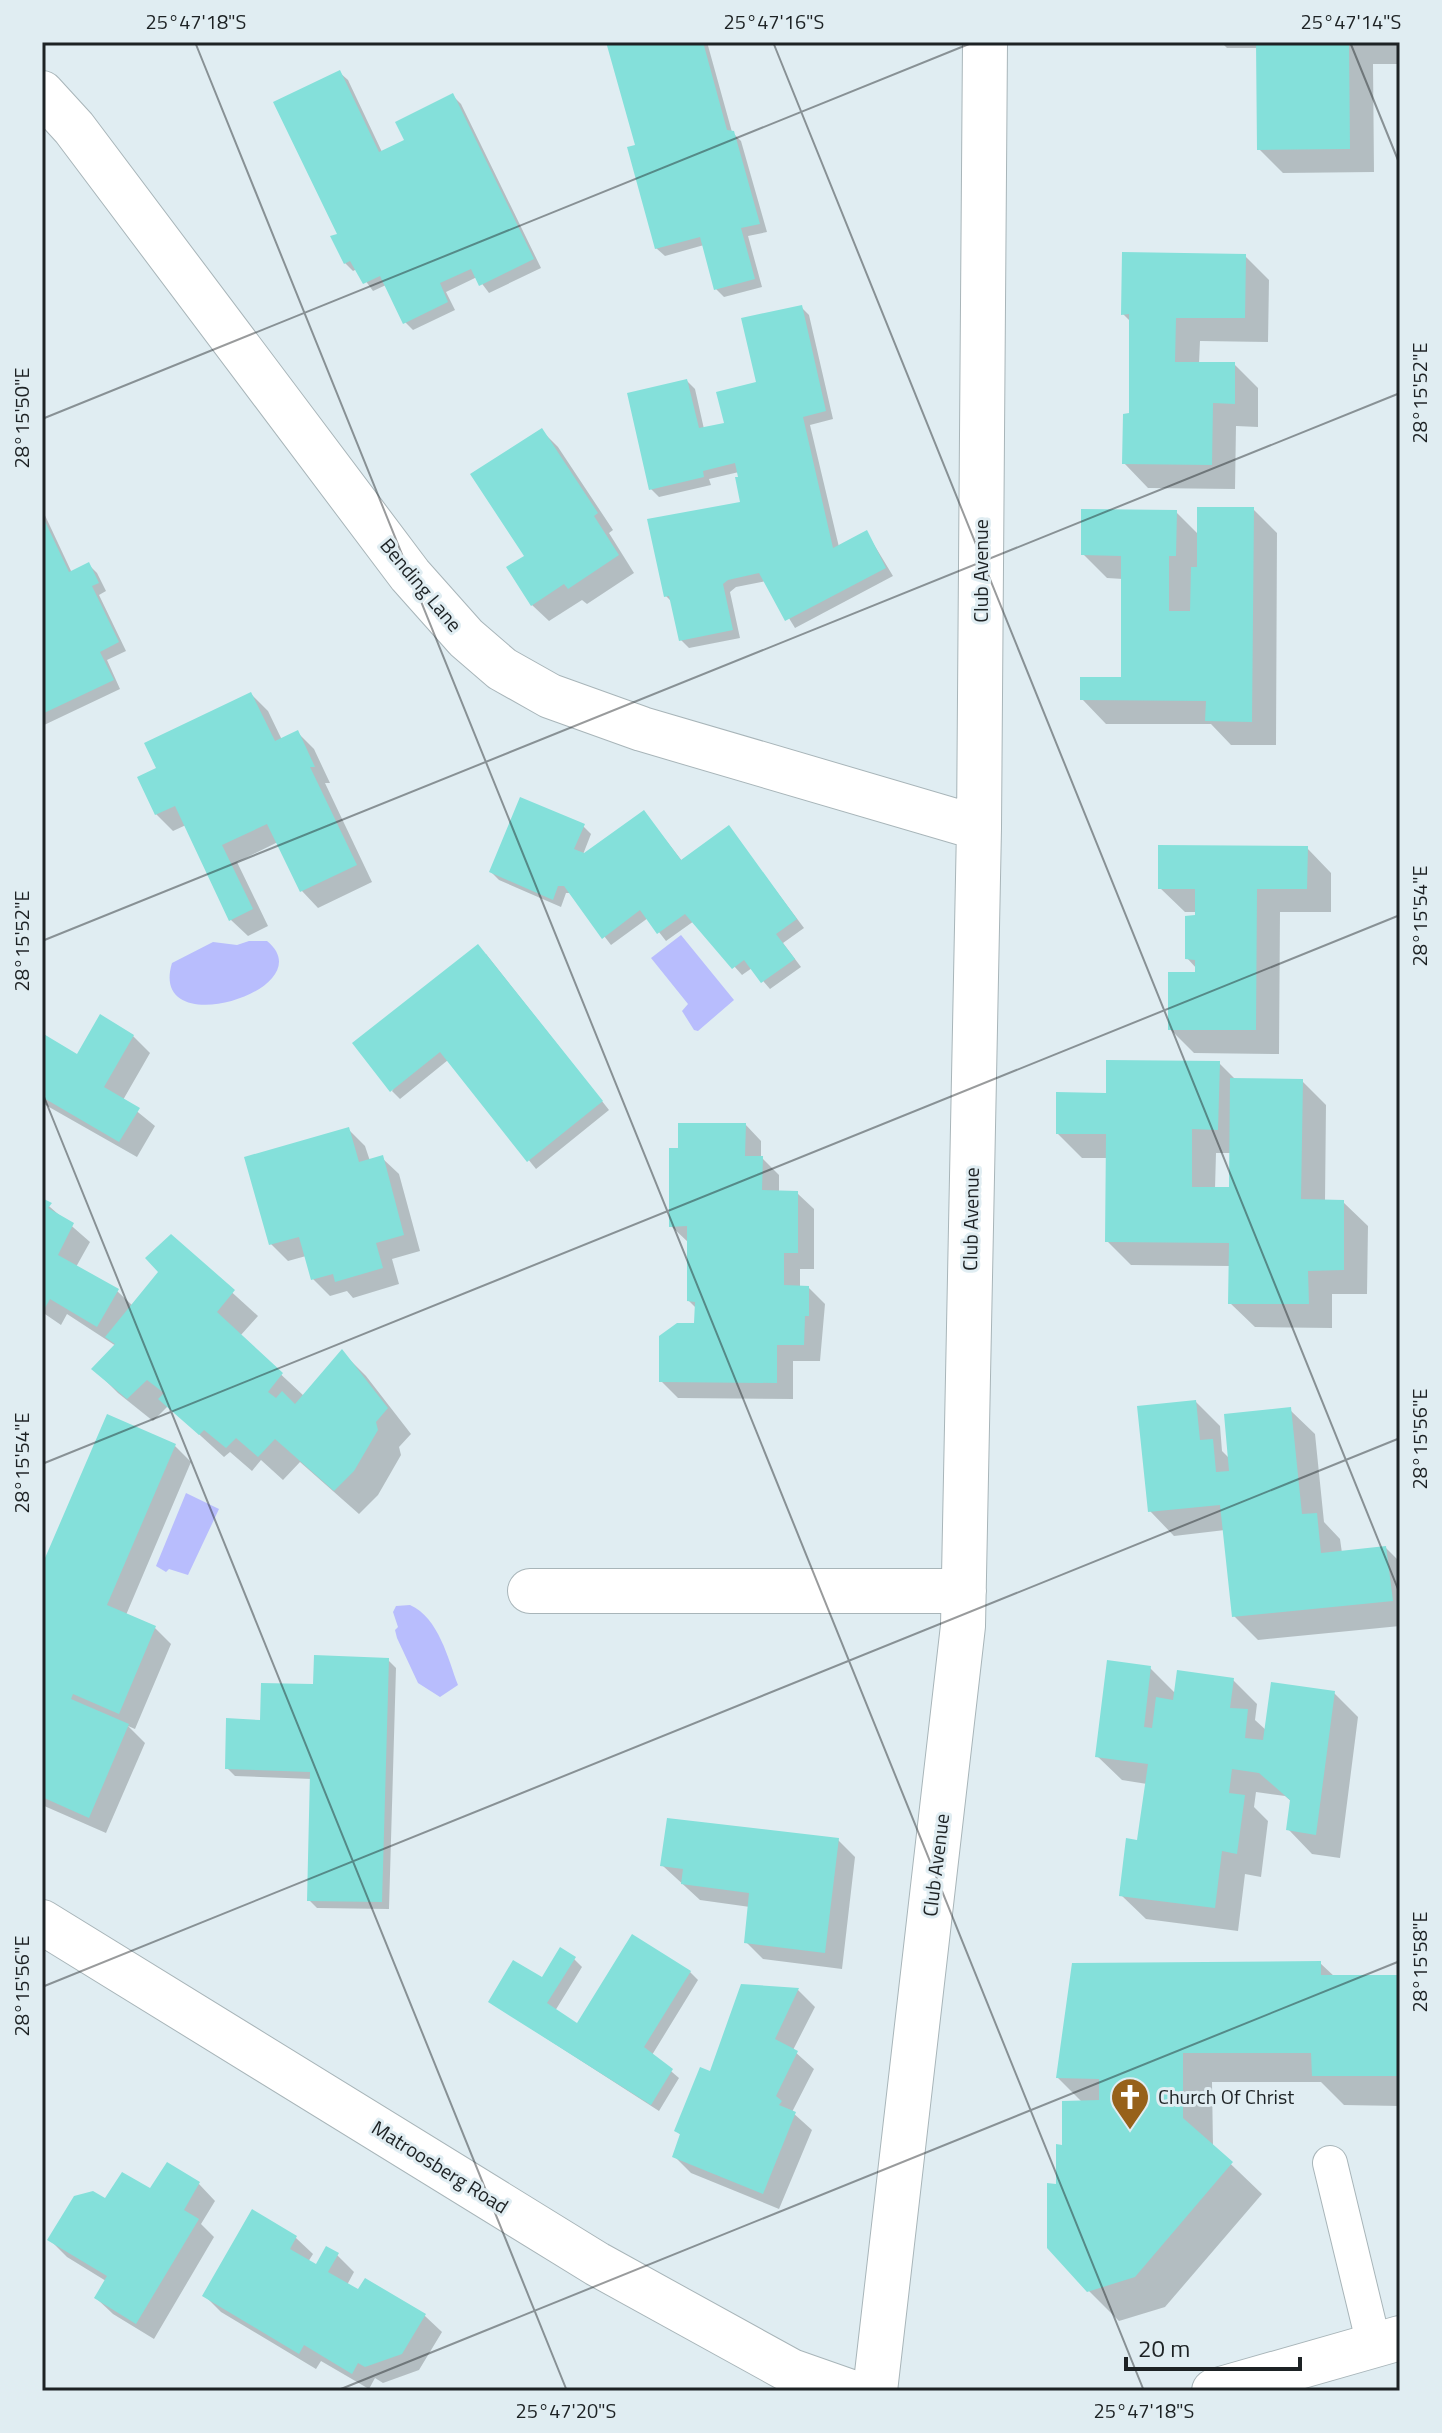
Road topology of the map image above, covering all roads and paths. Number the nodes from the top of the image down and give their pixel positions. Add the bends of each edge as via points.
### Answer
1 (985, 42) edge
2 (42, 93) edge
3 (979, 828) junction
4 (530, 1591) dead end
5 (964, 1591) junction
6 (42, 1922) edge
7 (1330, 2163) dead end
8 (1387, 2341) edge
9 (848, 2391) edge
10 (875, 2391) edge
11 (1214, 2391) edge

1 - 3 street, Club Avenue
2 - 3 street, Bending Lane via 74,128 410,575 466,638 502,669 550,696 642,729
3 - 5 street, Club Avenue
4 - 5 street
5 - 10 street, Club Avenue
6 - 9 street, Matroosberg Road via 597,2264 791,2371
7 - 8 lane
8 - 11 street

